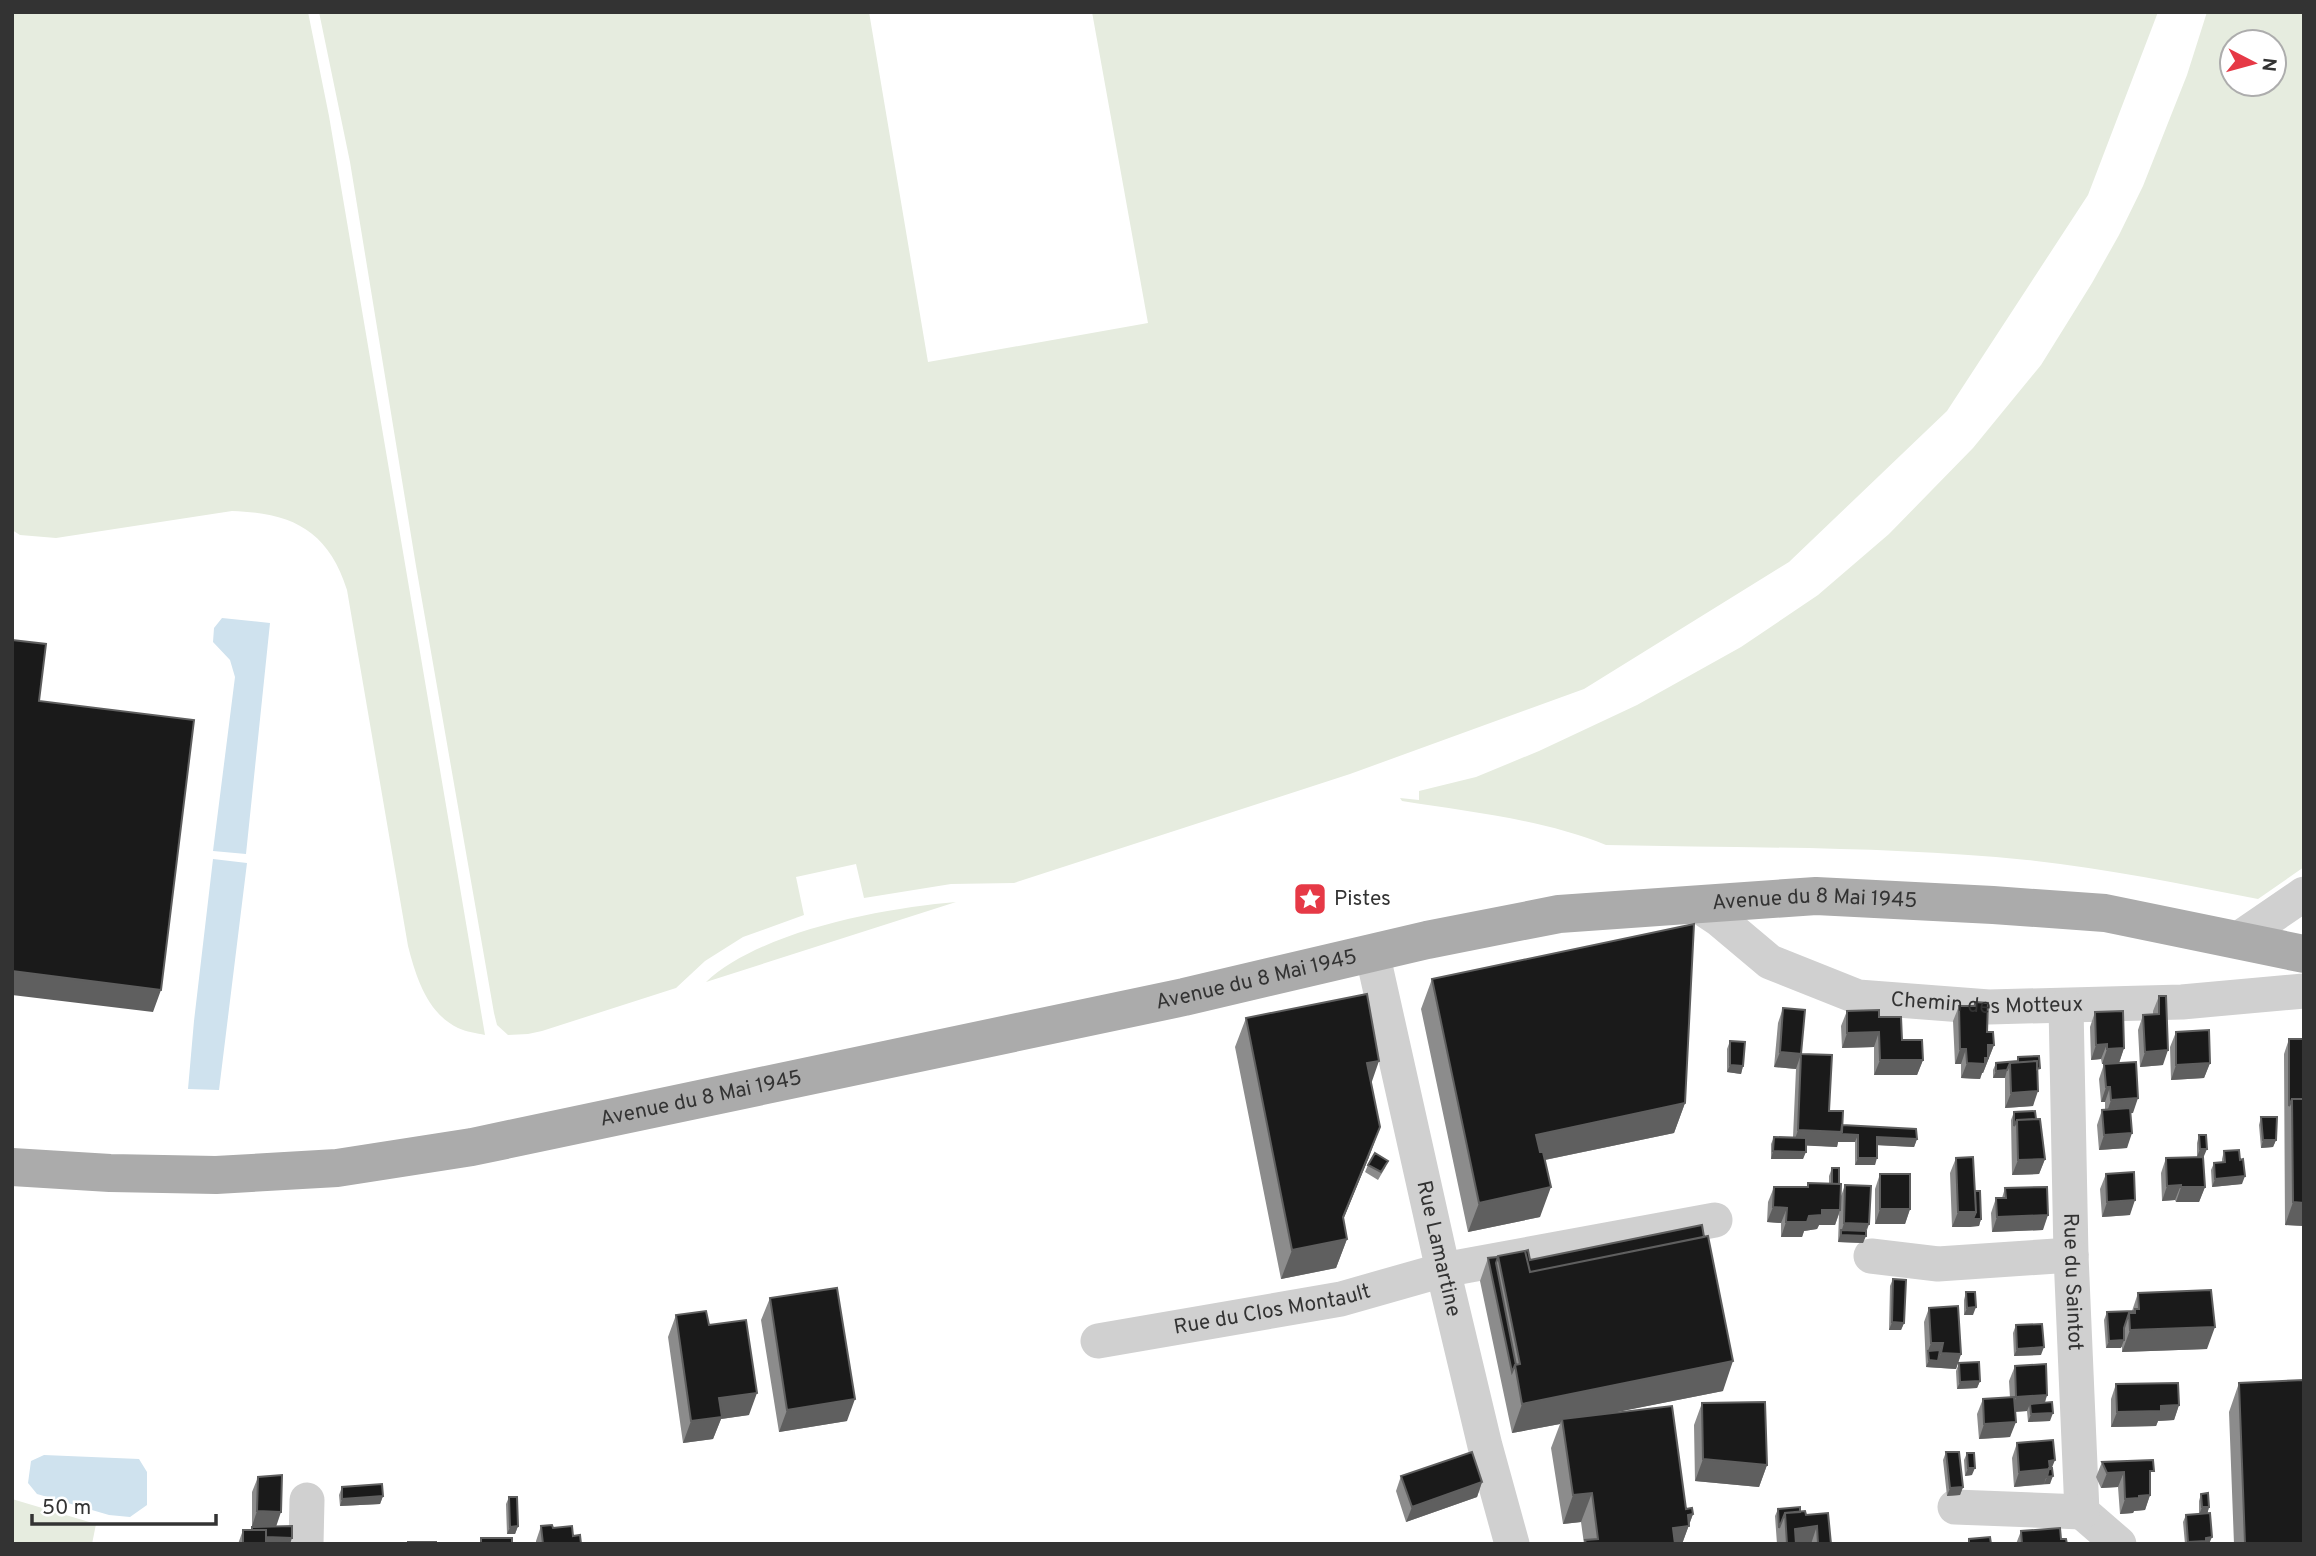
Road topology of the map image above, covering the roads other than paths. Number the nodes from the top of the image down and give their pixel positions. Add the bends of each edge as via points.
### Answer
1 (2304, 894) edge
2 (1696, 904) junction
3 (2237, 940) junction
4 (1372, 952) junction
5 (2304, 954) edge
6 (2304, 991) edge
7 (2066, 1006) junction
8 (12, 1167) edge
9 (1715, 1220) dead end
10 (2071, 1255) junction
11 (1871, 1256) dead end
12 (1443, 1270) junction
13 (1098, 1341) dead end
14 (307, 1500) dead end
15 (1955, 1507) dead end
16 (2082, 1512) junction
17 (306, 1544) edge
18 (1512, 1544) edge
19 (2119, 1544) edge

1 - 3 street
2 - 3 main road, Avenue du 8 Mai 1945 via 1816,896 1993,905 2105,913
2 - 4 main road, Avenue du 8 Mai 1945 via 1559,914
2 - 7 street, Chemin des Motteux via 1770,962 1858,998 1989,1007
3 - 5 main road, Avenue du 8 Mai 1945
4 - 8 main road, Avenue du 8 Mai 1945 via 1184,997 472,1147 337,1168 216,1175
4 - 12 street, Rue Lamartine
6 - 7 street, Chemin des Motteux
7 - 10 street, Rue du Saintot
9 - 12 street, Rue du Clos Montault
10 - 11 street via 1938,1264
10 - 16 street, Rue du Saintot
12 - 13 street, Rue du Clos Montault via 1341,1299
12 - 18 street, Rue Lamartine
14 - 17 street
15 - 16 street
16 - 19 street

